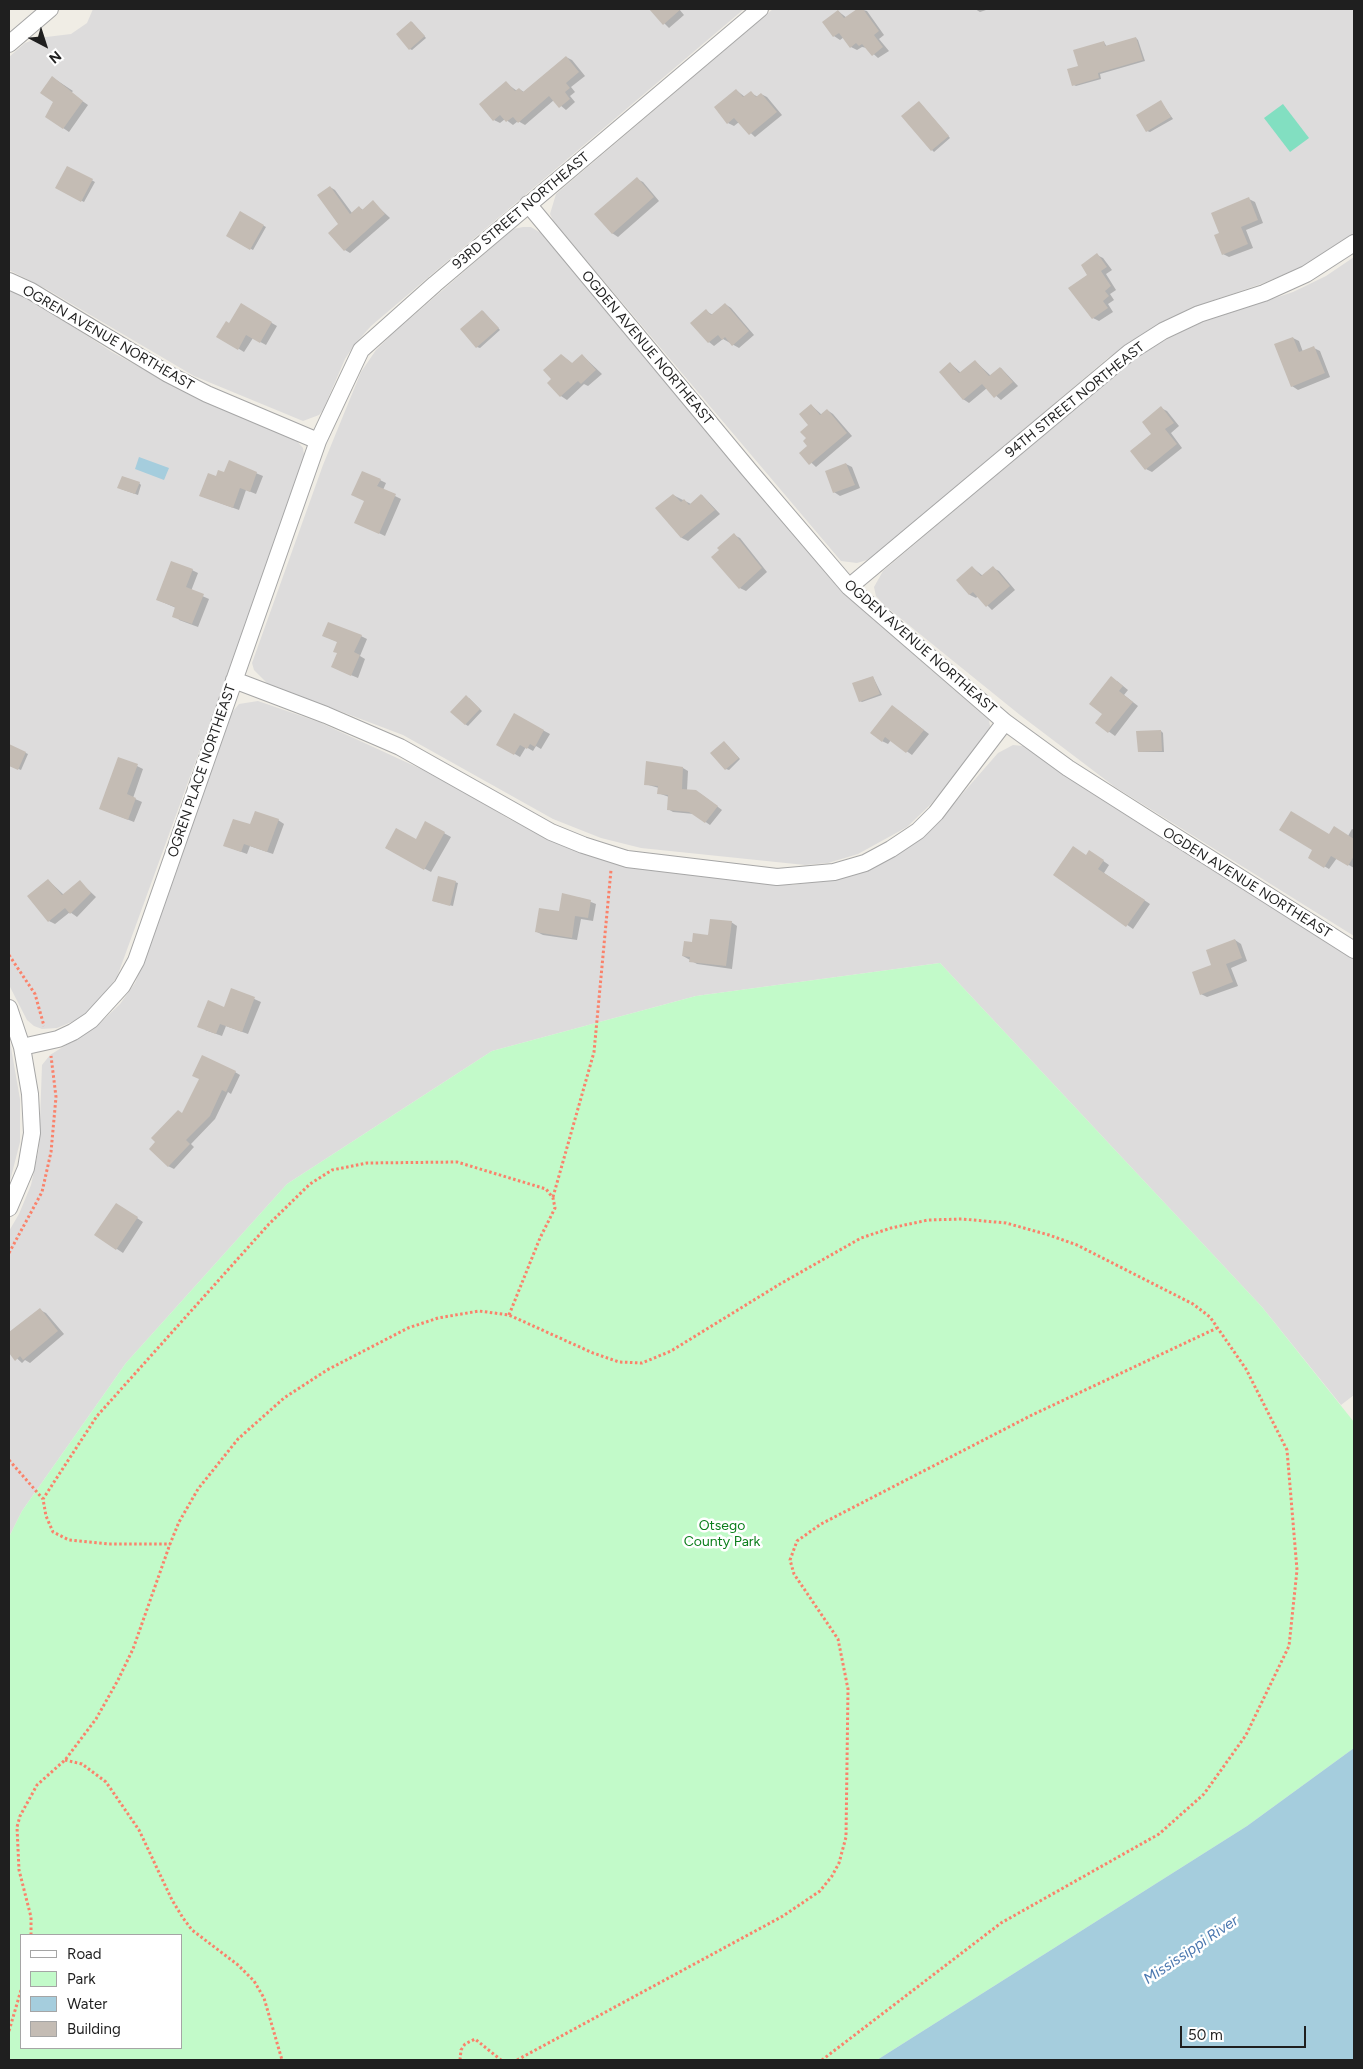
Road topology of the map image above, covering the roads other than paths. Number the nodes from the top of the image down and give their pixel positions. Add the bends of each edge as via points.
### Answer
1 (50, 9) edge
2 (760, 9) edge
3 (9, 44) edge
4 (528, 204) junction
5 (1354, 243) edge
6 (9, 281) edge
7 (318, 441) junction
8 (849, 587) junction
9 (234, 680) junction
10 (1005, 722) junction
11 (1354, 950) edge
12 (9, 1008) edge
13 (22, 1047) junction
14 (9, 1208) edge

1 - 3 street
2 - 4 street, 93RD STREET NORTHEAST
4 - 7 street, 93RD STREET NORTHEAST via 361,350
4 - 8 street, OGDEN AVENUE NORTHEAST
5 - 8 street, 94TH STREET NORTHEAST via 1306,274 1264,293 1199,314 1130,352
6 - 7 street, OGREN AVENUE NORTHEAST via 168,374
7 - 9 street, OGREN PLACE NORTHEAST
8 - 10 street, OGDEN AVENUE NORTHEAST
9 - 10 street via 400,747 551,832 613,855 777,877 834,872 865,863 891,849 936,813
9 - 13 street, OGREN PLACE NORTHEAST via 136,961 122,986 91,1020 74,1032
10 - 11 street, OGDEN AVENUE NORTHEAST via 1083,778
12 - 13 street
13 - 14 street via 30,1094 32,1133 26,1168

